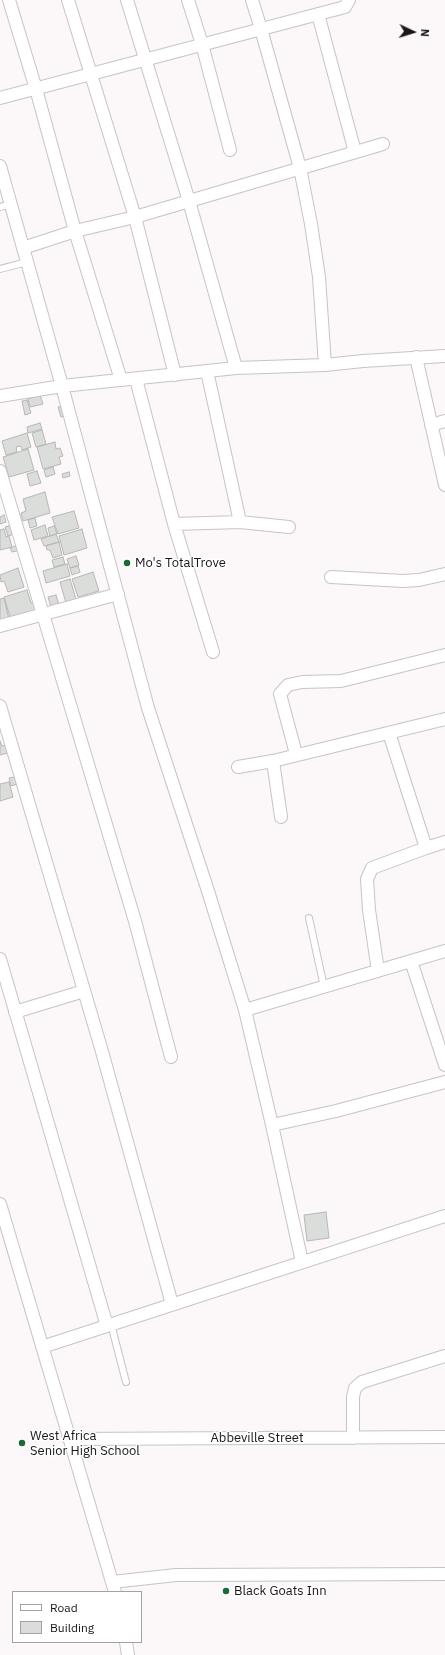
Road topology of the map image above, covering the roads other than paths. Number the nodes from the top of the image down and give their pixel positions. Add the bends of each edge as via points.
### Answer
1 (9, 0) edge
2 (68, 0) edge
3 (127, 0) edge
4 (188, 0) edge
5 (252, 0) edge
6 (349, 0) edge
7 (318, 14) junction
8 (262, 29) junction
9 (202, 44) junction
10 (146, 59) junction
11 (90, 74) junction
12 (36, 89) junction
13 (0, 98) edge
14 (383, 144) dead end
15 (230, 150) dead end
16 (355, 152) junction
17 (0, 166) edge
18 (300, 168) junction
19 (189, 201) junction
20 (5, 206) edge
21 (135, 217) junction
22 (75, 231) junction
23 (23, 248) junction
24 (27, 262) junction
25 (0, 269) edge
26 (445, 356) edge
27 (416, 357) junction
28 (325, 365) junction
29 (236, 368) junction
30 (207, 371) junction
31 (175, 375) junction
32 (136, 379) junction
33 (121, 380) junction
34 (62, 386) junction
35 (0, 396) edge
36 (445, 421) edge
37 (431, 425) junction
38 (0, 471) edge
39 (445, 485) edge
40 (240, 522) junction
41 (174, 524) junction
42 (289, 527) dead end
43 (445, 574) edge
44 (331, 577) dead end
45 (118, 594) junction
46 (43, 614) junction
47 (0, 626) edge
48 (213, 652) dead end
49 (445, 655) edge
50 (0, 706) edge
51 (445, 719) edge
52 (390, 733) junction
53 (296, 754) junction
54 (273, 760) junction
55 (238, 767) dead end
56 (281, 817) dead end
57 (445, 842) edge
58 (426, 848) junction
59 (309, 918) dead end
60 (445, 951) edge
61 (0, 959) edge
62 (411, 961) junction
63 (378, 971) junction
64 (324, 987) junction
65 (84, 991) junction
66 (245, 1010) junction
67 (15, 1012) junction
68 (171, 1057) dead end
69 (445, 1065) edge
70 (445, 1082) edge
71 (272, 1125) junction
72 (0, 1204) edge
73 (445, 1216) edge
74 (302, 1262) junction
75 (172, 1304) junction
76 (109, 1325) junction
77 (42, 1347) junction
78 (445, 1356) edge
79 (126, 1382) dead end
80 (445, 1437) edge
81 (353, 1438) junction
82 (69, 1439) junction
83 (445, 1574) edge
84 (113, 1587) edge
85 (126, 1643) edge
86 (128, 1655) edge

1 - 12 street
2 - 11 street
3 - 10 street
4 - 9 street
5 - 8 street
6 - 7 street via 345,7
7 - 8 street
7 - 16 street
8 - 9 street
8 - 18 street
9 - 10 street
9 - 15 street
10 - 11 street
10 - 19 street
11 - 12 street
11 - 21 street
12 - 13 street
12 - 22 street
14 - 16 street
16 - 18 street
17 - 20 street
18 - 19 street
18 - 28 street via 319,277
19 - 21 street
19 - 29 street
20 - 23 street
21 - 22 street
21 - 31 street
22 - 23 street
22 - 33 street
23 - 24 street
24 - 25 lane
24 - 34 street
26 - 27 street
27 - 28 street
27 - 37 street
28 - 29 street
29 - 30 street
30 - 31 street
30 - 40 street
31 - 32 street
32 - 33 street
32 - 41 street
33 - 34 street
34 - 35 street
34 - 45 street
36 - 37 street
37 - 39 street
38 - 46 street
40 - 41 street
40 - 42 street
41 - 48 street
43 - 44 street via 404,581
45 - 46 street
45 - 66 street via 148,708
46 - 47 street
46 - 68 street via 135,921
49 - 53 street via 341,681 288,685 280,694
50 - 65 street
51 - 52 street
52 - 53 street
52 - 58 street
53 - 54 street
54 - 55 street
54 - 56 street
57 - 58 street
58 - 63 street via 372,868 367,879
59 - 64 lane
60 - 62 street
61 - 67 street
62 - 63 street
62 - 69 street
63 - 64 street
64 - 66 street
65 - 67 street
65 - 75 street
66 - 71 street
67 - 76 street
70 - 71 street
71 - 74 street
72 - 77 street
73 - 74 street
74 - 75 street
75 - 76 street
76 - 77 street
76 - 79 lane
77 - 82 street
78 - 81 street via 362,1382 355,1388
80 - 81 street, Abbeville Street
81 - 82 street, Abbeville Street
82 - 84 street
83 - 84 street via 176,1575
85 - 86 street

